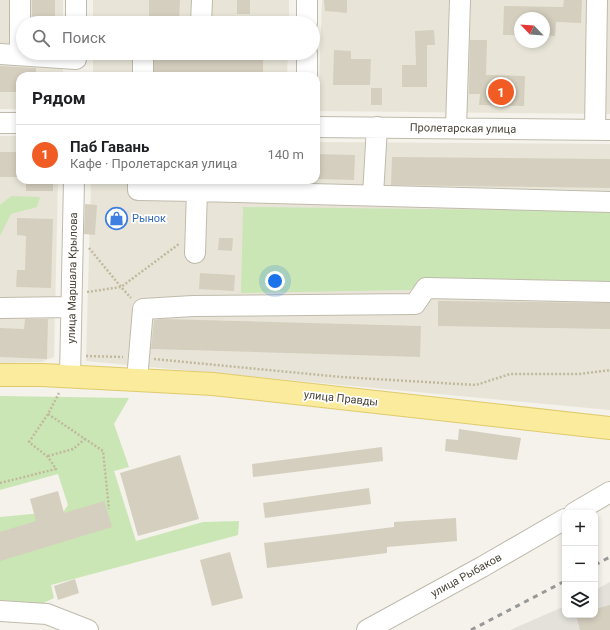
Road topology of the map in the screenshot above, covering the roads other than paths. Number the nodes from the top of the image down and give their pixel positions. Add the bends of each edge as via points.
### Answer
1 (20, 0) edge
2 (76, 0) edge
3 (202, 0) edge
4 (307, 0) edge
5 (460, 0) edge
6 (597, 0) edge
7 (20, 16) edge
8 (76, 16) edge
9 (201, 16) edge
10 (307, 16) edge
11 (0, 54) edge
12 (16, 55) edge
13 (55, 60) edge
14 (143, 60) edge
15 (307, 60) edge
16 (76, 63) edge
17 (143, 72) edge
18 (306, 72) edge
19 (0, 123) edge
20 (16, 123) edge
21 (320, 126) edge
22 (377, 127) junction
23 (456, 128) junction
24 (603, 130) edge
25 (74, 184) edge
26 (138, 184) edge
27 (197, 191) junction
28 (373, 195) junction
29 (610, 202) edge
30 (195, 253) dead end
31 (610, 292) edge
32 (71, 301) junction
33 (0, 308) edge
34 (0, 375) edge
35 (66, 376) junction
36 (137, 380) junction
37 (610, 428) edge
38 (610, 492) edge
39 (579, 510) edge
40 (562, 520) edge
41 (0, 612) edge
42 (88, 630) edge
43 (367, 630) edge

1 - 7 street
2 - 8 street
3 - 9 street
4 - 10 street
5 - 23 street
6 - 24 street
11 - 12 street
13 - 16 street
14 - 17 street
15 - 18 street
19 - 20 street
21 - 22 street, Пролетарская улица
22 - 23 street, Пролетарская улица
22 - 28 street
23 - 24 street, Пролетарская улица
25 - 32 street, улица Маршала Крылова
26 - 27 street via 138,190
27 - 28 street
27 - 30 street
28 - 29 street
31 - 36 street via 426,288 415,304 193,306 143,309
32 - 33 street
32 - 35 street, улица Маршала Крылова
34 - 35 main road, улица Правды
35 - 36 main road, улица Правды
36 - 37 main road, улица Правды via 213,384
38 - 39 street
40 - 43 street, улица Рыбаков
41 - 42 street via 47,614

